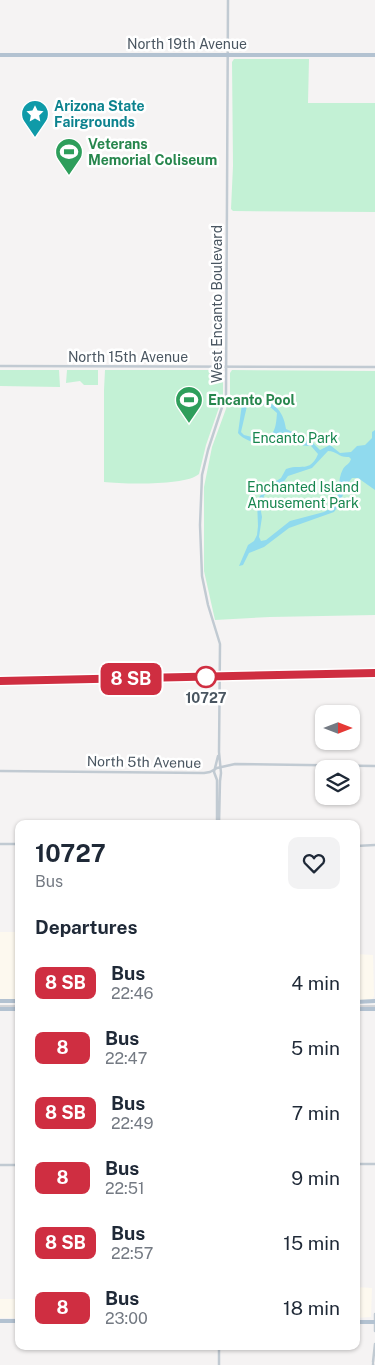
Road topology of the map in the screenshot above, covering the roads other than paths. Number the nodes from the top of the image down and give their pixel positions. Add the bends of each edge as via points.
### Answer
1 (228, 0) edge
2 (0, 55) edge
3 (229, 55) junction
4 (375, 55) edge
5 (0, 366) edge
6 (226, 366) junction
7 (375, 367) edge
8 (375, 674) edge
9 (220, 677) junction
10 (0, 681) edge
11 (219, 752) junction
12 (220, 760) junction
13 (229, 766) junction
14 (375, 766) edge
15 (220, 768) junction
16 (215, 769) junction
17 (0, 771) edge
18 (218, 820) edge
19 (218, 820) edge
20 (0, 844) edge
21 (15, 844) edge
22 (360, 846) edge
23 (375, 846) edge
24 (375, 1001) edge
25 (0, 1002) edge
26 (15, 1002) edge
27 (360, 1002) edge
28 (15, 1004) edge
29 (0, 1009) edge
30 (8, 1009) junction
31 (15, 1009) edge
32 (360, 1009) edge
33 (375, 1009) edge
34 (360, 1164) edge
35 (375, 1164) edge
36 (0, 1165) edge
37 (15, 1165) edge
38 (375, 1314) edge
39 (15, 1321) edge
40 (0, 1322) edge
41 (360, 1322) edge
42 (375, 1322) edge
43 (375, 1331) edge
44 (375, 1344) edge
45 (219, 1350) edge
46 (374, 1363) edge
47 (219, 1365) edge

1 - 3 street, West Encanto Boulevard
2 - 3 main road, North 19th Avenue
3 - 4 main road, North 19th Avenue
3 - 6 street, West Encanto Boulevard
5 - 6 street, North 15th Avenue
6 - 7 street, North 15th Avenue
6 - 9 street, West Encanto Boulevard via 226,398 201,479 201,572 220,644
8 - 9 main road
9 - 10 main road
9 - 11 street, West Encanto Boulevard
11 - 12 street, West Encanto Boulevard
11 - 16 street, West Encanto Boulevard
12 - 13 street
12 - 15 street, West Encanto Boulevard
13 - 14 street, North 5th Avenue
13 - 15 street, North 5th Avenue
15 - 16 street, North 5th Avenue
15 - 19 street, West Encanto Boulevard
16 - 17 street, North 5th Avenue via 204,773
16 - 18 street, West Encanto Boulevard
20 - 21 street
22 - 23 street
24 - 27 main road
25 - 26 main road
28 - 30 main road
29 - 30 main road
30 - 31 main road
32 - 33 main road
34 - 35 street
36 - 37 street
38 - 42 street
39 - 40 main road
41 - 42 main road
42 - 43 street
44 - 46 street
45 - 47 street

